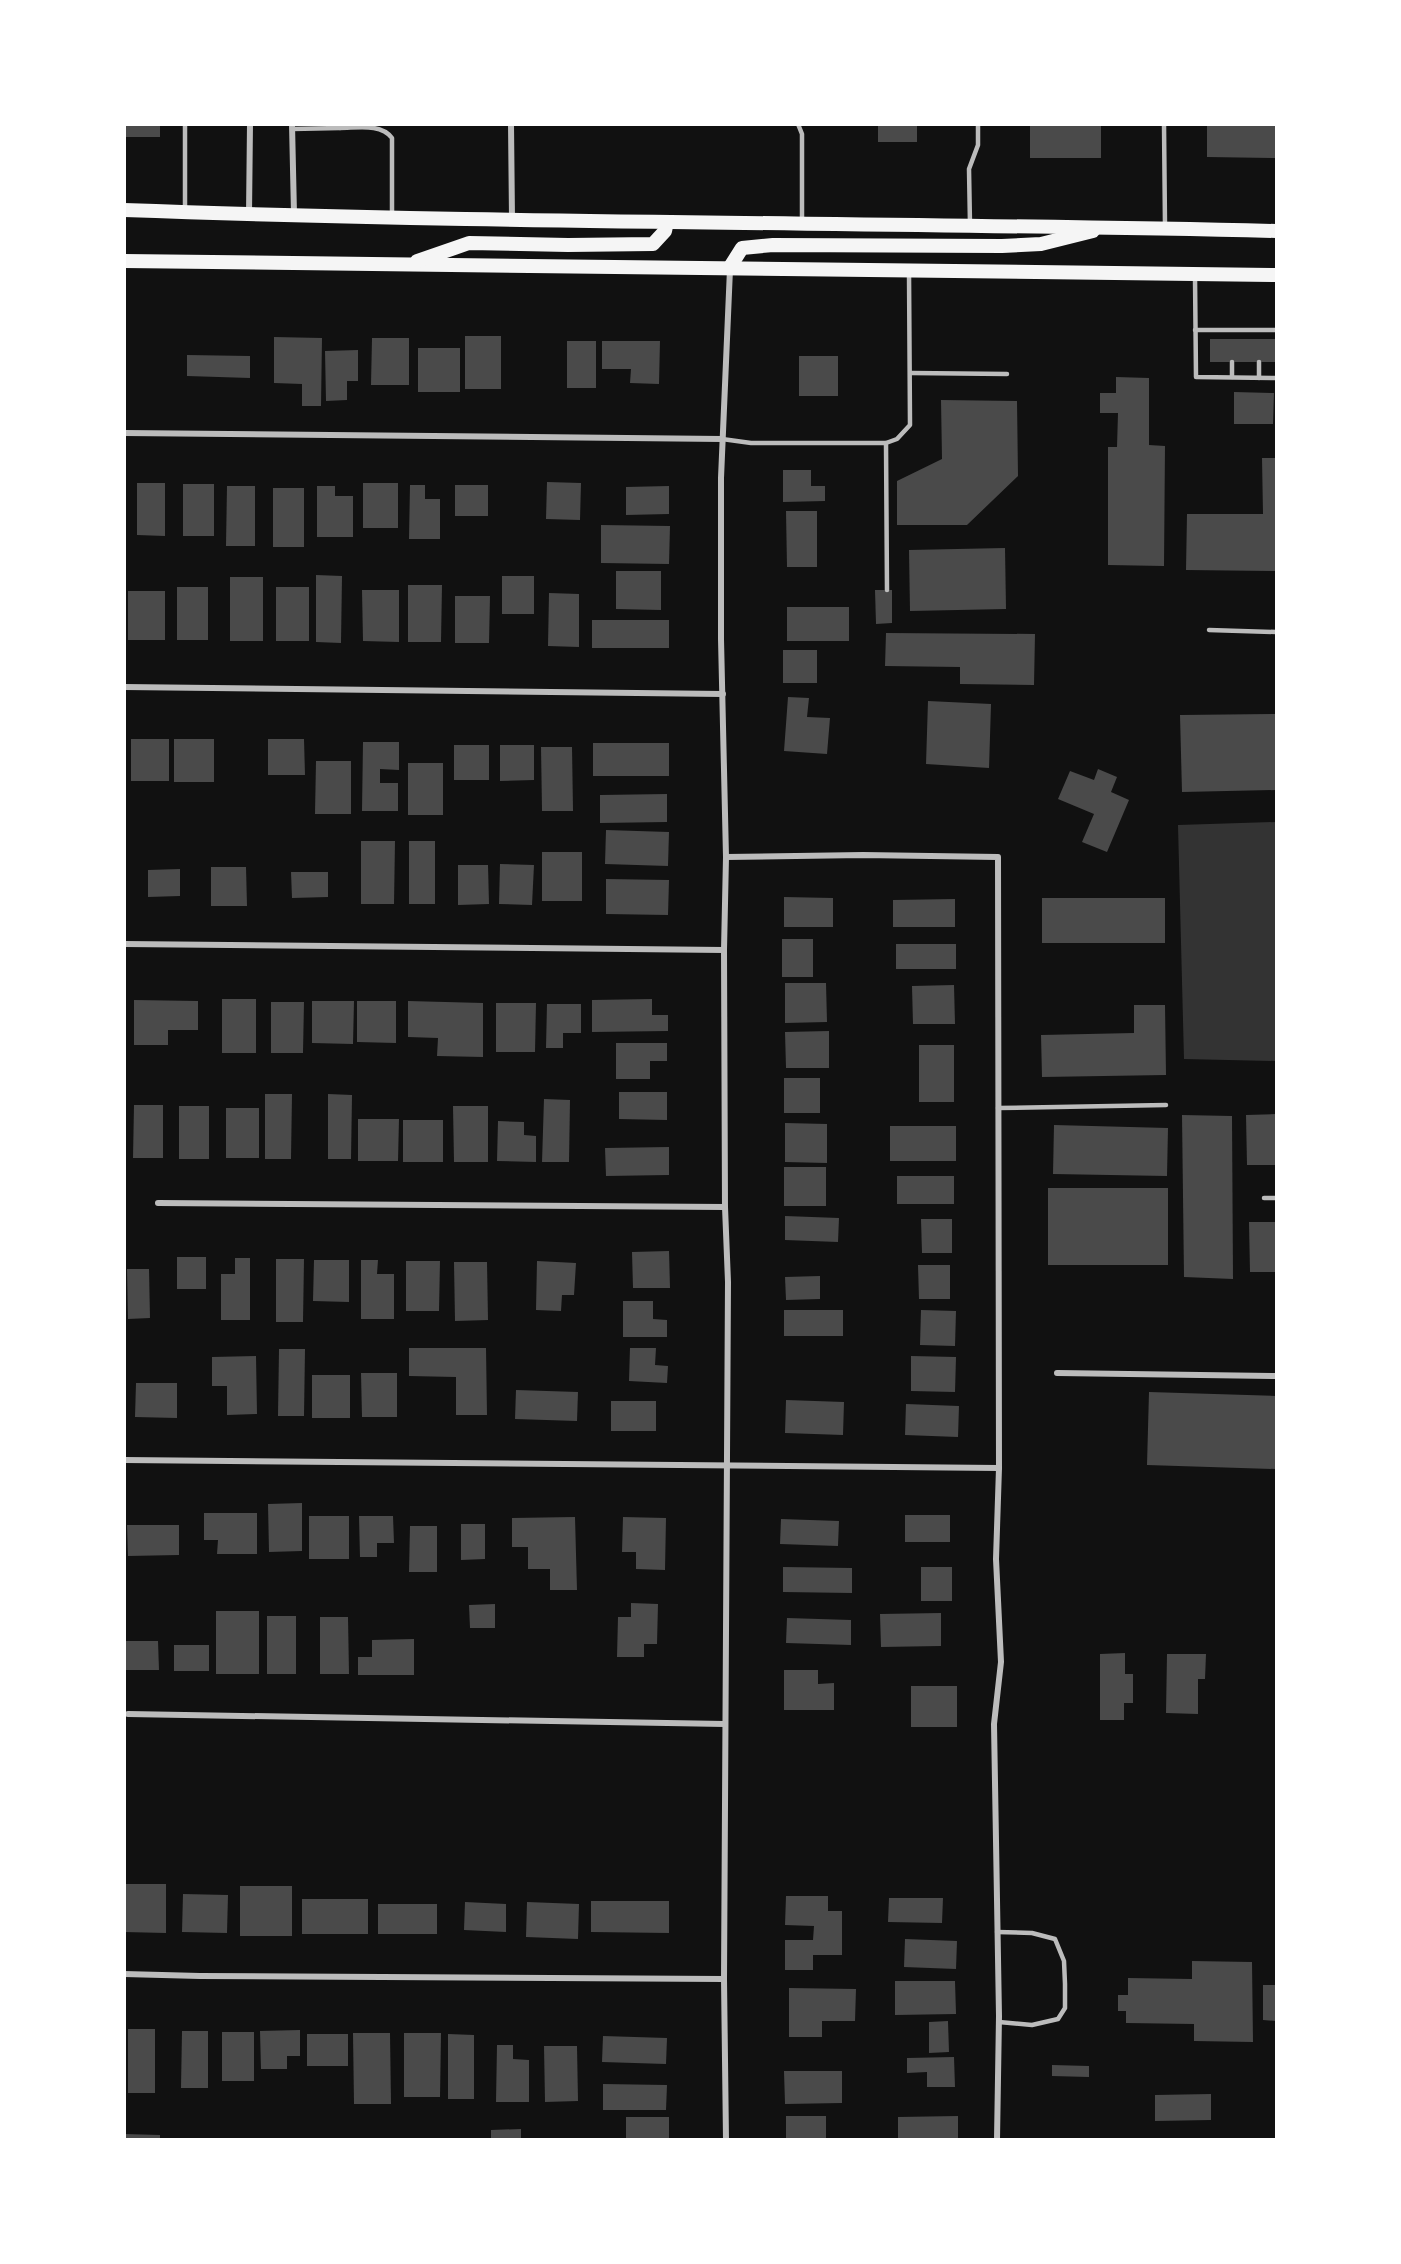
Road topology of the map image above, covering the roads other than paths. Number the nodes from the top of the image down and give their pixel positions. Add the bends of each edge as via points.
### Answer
1 (185, 124) edge
2 (250, 124) edge
3 (511, 124) edge
4 (798, 124) edge
5 (978, 124) edge
6 (1164, 124) edge
7 (340, 126) edge
8 (292, 127) edge
9 (124, 210) edge
10 (185, 213) junction
11 (249, 214) junction
12 (294, 215) junction
13 (392, 217) junction
14 (512, 219) junction
15 (667, 222) junction
16 (802, 224) junction
17 (970, 225) junction
18 (1111, 227) junction
19 (1166, 228) junction
20 (1276, 231) edge
21 (124, 261) edge
22 (406, 264) junction
23 (730, 267) junction
24 (909, 270) junction
25 (1195, 274) junction
26 (1276, 275) edge
27 (1195, 330) junction
28 (1232, 330) junction
29 (1259, 330) junction
30 (1276, 330) edge
31 (1232, 339) dead end
32 (1259, 339) dead end
33 (1232, 362) dead end
34 (1259, 362) dead end
35 (910, 373) junction
36 (1006, 374) dead end
37 (1232, 377) junction
38 (1258, 378) junction
39 (1276, 378) edge
40 (124, 433) edge
41 (722, 439) junction
42 (886, 443) junction
43 (887, 590) dead end
44 (1209, 630) dead end
45 (1276, 632) edge
46 (124, 687) edge
47 (723, 693) junction
48 (726, 857) junction
49 (124, 944) edge
50 (724, 950) junction
51 (1166, 1105) dead end
52 (998, 1108) junction
53 (1264, 1198) dead end
54 (1276, 1198) edge
55 (158, 1203) dead end
56 (725, 1207) junction
57 (1057, 1374) dead end
58 (1276, 1376) edge
59 (124, 1460) edge
60 (727, 1466) junction
61 (999, 1468) junction
62 (128, 1714) dead end
63 (724, 1724) junction
64 (997, 1932) junction
65 (124, 1974) edge
66 (724, 1979) junction
67 (999, 2022) junction
68 (726, 2139) edge
69 (998, 2139) edge

1 - 10 lane
2 - 11 street
3 - 14 street
4 - 16 lane via 802,134
5 - 17 lane via 978,145 969,169
6 - 19 lane
7 - 8 lane
7 - 13 lane via 380,129 392,138
8 - 12 street
9 - 10 main road
10 - 11 main road
11 - 12 main road
12 - 13 main road
13 - 14 main road
14 - 15 main road
15 - 16 main road
15 - 22 main road via 665,231 653,244 469,243
16 - 17 main road
17 - 18 main road
18 - 19 main road
18 - 23 main road via 1041,244 742,248
19 - 20 main road
21 - 22 main road
22 - 23 main road
23 - 24 main road
23 - 41 street
24 - 25 main road
24 - 35 lane
25 - 26 main road
25 - 27 lane
27 - 28 lane
27 - 37 lane via 1196,377
28 - 29 lane
28 - 31 lane
29 - 30 lane
29 - 32 lane
33 - 37 lane
34 - 38 lane
35 - 36 lane
35 - 42 lane via 910,425 897,439
37 - 38 lane
38 - 39 lane
40 - 41 street
41 - 42 lane via 751,443
41 - 47 street
42 - 43 lane
44 - 45 lane
46 - 47 street
47 - 48 street
48 - 50 street
48 - 52 street via 998,857
49 - 50 street
50 - 56 street
51 - 52 lane
52 - 61 street
53 - 54 lane
55 - 56 street
56 - 60 street
57 - 58 street
59 - 60 street
60 - 61 street
60 - 63 street
61 - 64 street via 996,1559 1002,1662 994,1724
62 - 63 street
63 - 66 street
64 - 67 street
64 - 67 lane via 1032,1933 1055,1939 1065,1961 1065,2008 1058,2019 1032,2025
65 - 66 street
66 - 68 street
67 - 69 street

